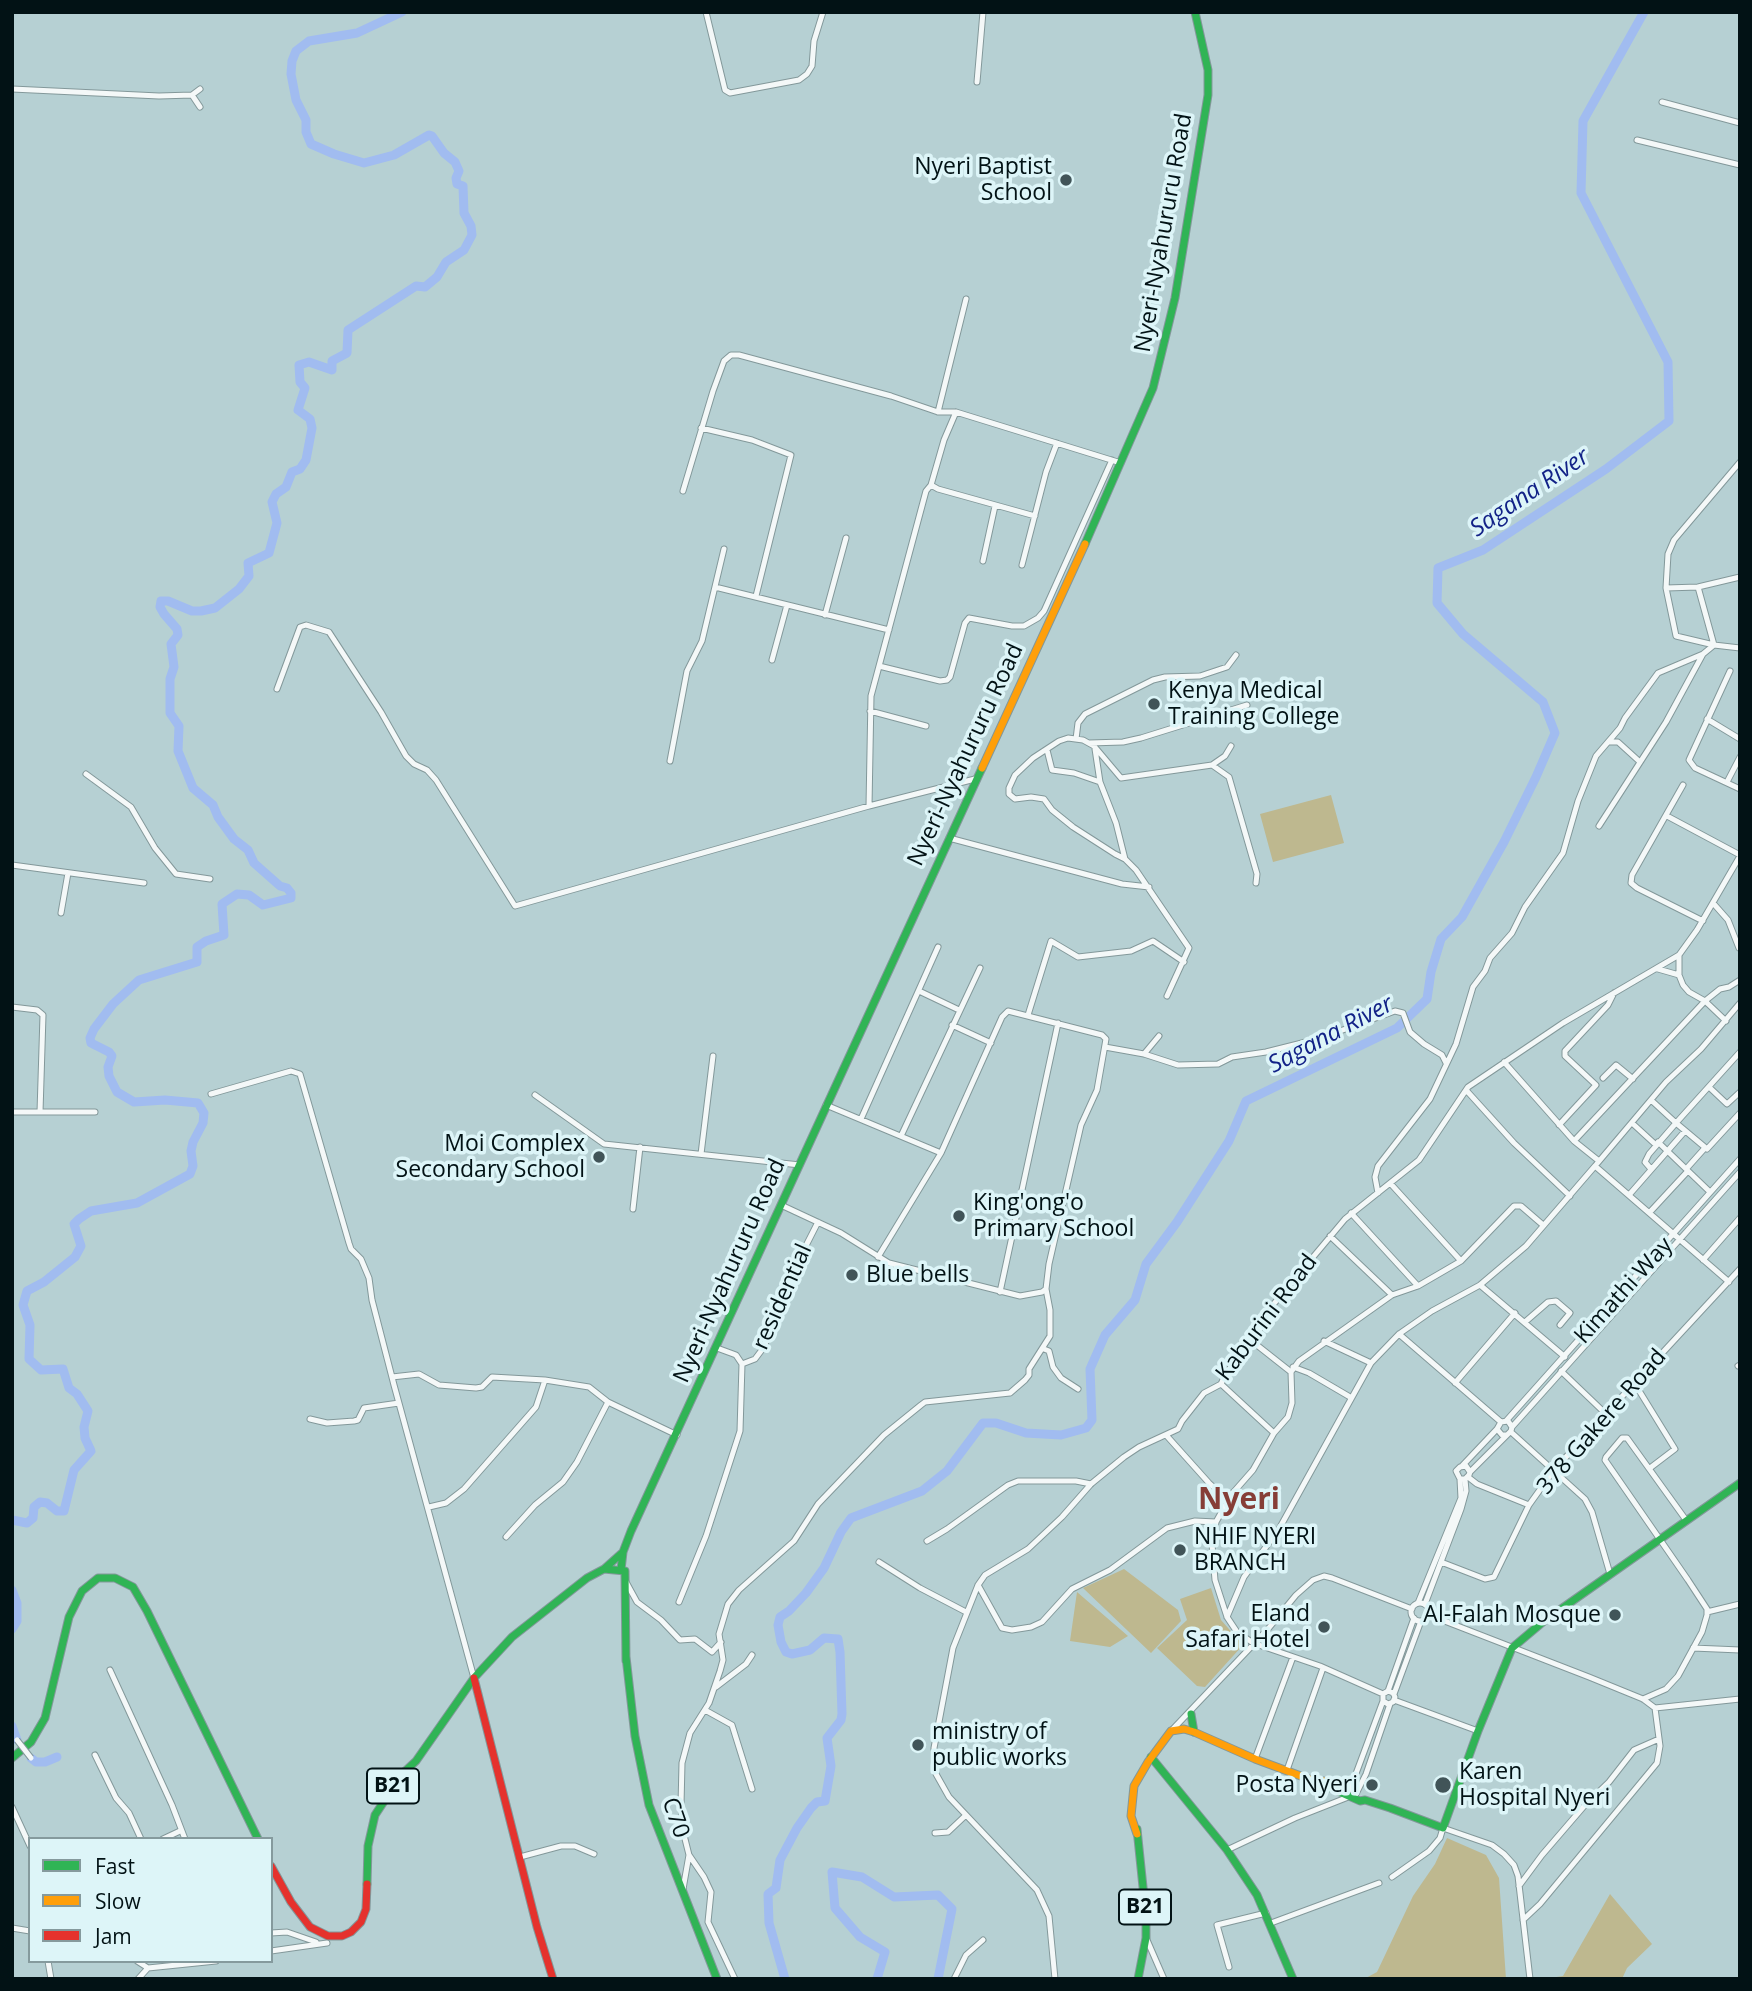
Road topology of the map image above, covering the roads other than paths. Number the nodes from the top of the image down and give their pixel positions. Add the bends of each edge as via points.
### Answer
1 (706, 12) edge
2 (823, 12) edge
3 (982, 12) edge
4 (1195, 12) edge
5 (977, 82) dead end
6 (12, 89) edge
7 (200, 89) dead end
8 (192, 95) junction
9 (1662, 102) dead end
10 (200, 107) dead end
11 (1740, 123) edge
12 (1637, 140) dead end
13 (1740, 165) edge
14 (966, 299) dead end
15 (938, 412) junction
16 (956, 412) junction
17 (701, 428) junction
18 (1057, 443) junction
19 (1112, 460) junction
20 (1740, 462) edge
21 (1121, 463) junction
22 (931, 485) junction
23 (683, 491) dead end
24 (995, 506) junction
25 (1035, 516) junction
26 (846, 538) dead end
27 (724, 549) dead end
28 (984, 561) dead end
29 (1022, 565) dead end
30 (1740, 577) edge
31 (715, 587) junction
32 (1698, 587) junction
33 (1666, 588) junction
34 (756, 596) junction
35 (787, 604) junction
36 (825, 615) junction
37 (890, 630) junction
38 (1713, 645) junction
39 (1740, 648) edge
40 (1703, 654) junction
41 (1236, 655) dead end
42 (772, 660) dead end
43 (879, 666) junction
44 (1730, 671) dead end
45 (277, 689) dead end
46 (1247, 705) dead end
47 (870, 711) junction
48 (1707, 719) junction
49 (926, 726) dead end
50 (1076, 739) junction
51 (1740, 739) edge
52 (1609, 742) junction
53 (1092, 744) junction
54 (1231, 746) dead end
55 (1047, 750) junction
56 (1740, 757) edge
57 (670, 761) dead end
58 (1640, 762) junction
59 (1212, 765) junction
60 (86, 774) dead end
61 (975, 779) junction
62 (1100, 782) junction
63 (1727, 782) junction
64 (1683, 785) dead end
65 (1740, 789) edge
66 (869, 806) junction
67 (1667, 816) junction
68 (1599, 827) dead end
69 (949, 838) junction
70 (1740, 856) edge
71 (1125, 859) junction
72 (12, 865) edge
73 (68, 873) junction
74 (210, 879) dead end
75 (144, 883) dead end
76 (1256, 883) dead end
77 (1149, 887) junction
78 (1713, 903) junction
79 (61, 913) dead end
80 (1703, 921) junction
81 (938, 947) dead end
82 (1740, 948) edge
83 (1679, 955) junction
84 (1184, 962) junction
85 (980, 968) dead end
86 (1658, 969) junction
87 (1679, 975) junction
88 (1740, 981) edge
89 (919, 991) junction
90 (1615, 993) junction
91 (1167, 996) dead end
92 (1705, 1001) junction
93 (1740, 1003) edge
94 (12, 1007) edge
95 (959, 1010) junction
96 (1028, 1014) junction
97 (1726, 1021) junction
98 (1058, 1023) junction
99 (952, 1025) junction
100 (1159, 1036) dead end
101 (991, 1043) junction
102 (1105, 1047) junction
103 (1740, 1052) edge
104 (1144, 1054) junction
105 (713, 1056) dead end
106 (1504, 1062) junction
107 (1446, 1063) junction
108 (1604, 1078) dead end
109 (1633, 1079) junction
110 (1709, 1087) junction
111 (1466, 1090) junction
112 (1740, 1092) edge
113 (211, 1094) dead end
114 (535, 1095) dead end
115 (1651, 1100) junction
116 (827, 1105) junction
117 (12, 1112) edge
118 (40, 1112) junction
119 (95, 1112) dead end
120 (1740, 1113) edge
121 (861, 1119) junction
122 (1632, 1123) junction
123 (1676, 1123) junction
124 (1559, 1125) junction
125 (1685, 1131) junction
126 (901, 1136) junction
127 (1574, 1141) junction
128 (1657, 1144) junction
129 (640, 1147) junction
130 (1704, 1149) junction
131 (1667, 1151) junction
132 (941, 1153) junction
133 (701, 1154) junction
134 (1740, 1159) edge
135 (1597, 1164) junction
136 (800, 1165) junction
137 (1651, 1169) junction
138 (1687, 1170) junction
139 (1740, 1172) edge
140 (1390, 1184) junction
141 (1710, 1192) junction
142 (1378, 1193) junction
143 (1629, 1195) junction
144 (1570, 1196) junction
145 (781, 1205) junction
146 (633, 1209) dead end
147 (1352, 1213) junction
148 (1650, 1213) junction
149 (1740, 1218) edge
150 (818, 1222) junction
151 (1544, 1225) junction
152 (1675, 1233) junction
153 (1330, 1236) junction
154 (1681, 1239) junction
155 (878, 1258) junction
156 (1703, 1260) junction
157 (1461, 1261) junction
158 (1740, 1269) edge
159 (1728, 1282) junction
160 (1480, 1285) junction
161 (1418, 1286) junction
162 (1046, 1289) junction
163 (1000, 1292) junction
164 (1392, 1295) junction
165 (1515, 1313) junction
166 (1525, 1322) junction
167 (1560, 1325) dead end
168 (1399, 1335) junction
169 (1324, 1341) junction
170 (1253, 1342) junction
171 (717, 1348) junction
172 (1044, 1349) junction
173 (1565, 1357) junction
174 (1371, 1363) junction
175 (742, 1364) junction
176 (1292, 1370) junction
177 (1561, 1371) junction
178 (392, 1377) junction
179 (545, 1380) junction
180 (1455, 1383) junction
181 (1221, 1384) junction
182 (1635, 1384) junction
183 (1079, 1389) dead end
184 (1350, 1397) junction
185 (608, 1402) junction
186 (399, 1403) junction
187 (1606, 1414) junction
188 (310, 1419) dead end
189 (1503, 1421) junction
190 (1497, 1429) junction
191 (1510, 1432) junction
192 (1274, 1433) junction
193 (677, 1435) junction
194 (1166, 1435) junction
195 (1462, 1466) junction
196 (1650, 1468) junction
197 (1554, 1470) junction
198 (1466, 1477) junction
199 (1740, 1483) edge
200 (1091, 1484) junction
201 (653, 1486) junction
202 (1228, 1500) junction
203 (1530, 1505) junction
204 (429, 1507) junction
205 (1686, 1520) junction
206 (1216, 1522) junction
207 (506, 1537) dead end
208 (1661, 1540) junction
209 (927, 1541) dead end
210 (622, 1552) junction
211 (879, 1562) dead end
212 (1441, 1562) junction
213 (606, 1571) junction
214 (1610, 1574) junction
215 (622, 1576) junction
216 (978, 1584) junction
217 (679, 1602) dead end
218 (1422, 1603) junction
219 (1740, 1604) edge
220 (1412, 1608) junction
221 (966, 1612) junction
222 (1707, 1612) junction
223 (1429, 1615) junction
224 (1227, 1617) junction
225 (1414, 1618) junction
226 (1421, 1621) junction
227 (721, 1642) junction
228 (1253, 1643) junction
229 (1512, 1648) junction
230 (1693, 1648) junction
231 (1740, 1650) edge
232 (752, 1655) dead end
233 (1293, 1657) junction
234 (1323, 1668) junction
235 (110, 1670) dead end
236 (474, 1678) junction
237 (1215, 1685) junction
238 (714, 1689) junction
239 (1389, 1697) junction
240 (1643, 1699) junction
241 (1740, 1699) edge
242 (1655, 1708) junction
243 (705, 1710) junction
244 (1191, 1714) junction
245 (1174, 1730) junction
246 (1478, 1731) junction
247 (1195, 1732) junction
248 (1660, 1739) junction
249 (18, 1740) dead end
250 (1213, 1741) junction
251 (1167, 1743) junction
252 (95, 1755) dead end
253 (12, 1758) edge
254 (31, 1758) dead end
255 (1255, 1759) junction
256 (1151, 1761) junction
257 (1287, 1770) junction
258 (752, 1790) dead end
259 (1348, 1795) junction
260 (12, 1807) edge
261 (966, 1815) junction
262 (1443, 1828) junction
263 (180, 1830) junction
264 (935, 1833) dead end
265 (140, 1837) edge
266 (167, 1837) edge
267 (183, 1837) edge
268 (257, 1837) edge
269 (28, 1842) edge
270 (1227, 1850) junction
271 (594, 1854) dead end
272 (689, 1855) junction
273 (520, 1857) junction
274 (273, 1870) edge
275 (1392, 1877) dead end
276 (1379, 1883) dead end
277 (1519, 1886) junction
278 (682, 1892) junction
279 (1266, 1913) junction
280 (1523, 1920) junction
281 (1271, 1923) junction
282 (273, 1933) edge
283 (1146, 1938) junction
284 (983, 1940) dead end
285 (319, 1943) junction
286 (327, 1943) dead end
287 (273, 1951) edge
288 (140, 1963) edge
289 (199, 1963) edge
290 (1229, 1967) dead end
291 (148, 1969) junction
292 (138, 1979) edge
293 (553, 1979) edge
294 (717, 1979) edge
295 (735, 1979) edge
296 (954, 1979) edge
297 (1055, 1979) edge
298 (1138, 1979) edge
299 (1164, 1979) edge
300 (1293, 1979) edge
301 (1530, 1979) edge

1 - 2 street via 725,90 730,93 799,80 807,74
3 - 5 street
4 - 21 main road, Nyeri-Nyahururu Road via 1208,70 1208,94 1186,241 1158,372
6 - 8 street
7 - 8 street
8 - 10 street
9 - 11 street
12 - 13 street
14 - 15 street
15 - 16 street
15 - 17 street via 731,355 724,361
16 - 18 street
16 - 22 street
17 - 23 street
17 - 34 street via 791,455
18 - 19 street
18 - 25 street
19 - 21 street
19 - 43 street via 1038,618 1024,626 969,618 947,680
20 - 33 street via 1674,540 1668,554
21 - 61 main road, Nyeri-Nyahururu Road
22 - 24 street
22 - 37 street
24 - 25 street
24 - 28 street
25 - 29 street
26 - 36 street
27 - 31 street
30 - 32 street
31 - 34 street
31 - 57 street via 702,641 687,671
32 - 33 street
32 - 38 street
33 - 38 street via 1676,635
34 - 35 street
35 - 36 street
35 - 42 street
36 - 37 street
37 - 43 street
38 - 39 street
38 - 40 street
40 - 52 street via 1658,673
40 - 58 street
41 - 50 street via 1227,667 1200,676 1153,680 1085,714 1078,723
43 - 47 street
44 - 48 street
45 - 66 street via 300,626 329,632 406,756 436,780 515,906
46 - 53 street via 1141,738
47 - 49 street
47 - 66 street
48 - 51 street
48 - 63 street via 1689,760 1695,768
50 - 53 street
50 - 55 street via 1059,741
52 - 58 street via 1618,742
52 - 107 street via 1587,775 1563,853 1473,987
53 - 59 street via 1121,778
53 - 62 street
54 - 59 street
55 - 62 street via 1052,770
55 - 71 street via 1015,775 1009,794 1015,799 1044,799 1073,827
56 - 63 street
58 - 68 street
59 - 76 street via 1229,777
60 - 74 street via 131,807 176,874
61 - 66 street
61 - 69 main road, Nyeri-Nyahururu Road
62 - 71 street
63 - 65 street
64 - 67 street
67 - 70 street
67 - 80 street via 1631,883
69 - 77 street via 1122,884
69 - 116 main road, Nyeri-Nyahururu Road
70 - 78 street, Kaburini Road
71 - 77 street
72 - 73 street
73 - 75 street
73 - 79 street
77 - 84 street via 1189,948
78 - 80 street, Kaburini Road
78 - 82 street via 1728,920
80 - 83 street, Kaburini Road
81 - 89 street
83 - 86 street, Kaburini Road
83 - 87 street
84 - 91 street
84 - 96 street via 1153,941 1131,951 1078,957 1051,941
85 - 95 street
86 - 87 street
86 - 90 street, Kaburini Road
87 - 92 street via 1689,992
88 - 92 street
89 - 95 street
89 - 121 street
90 - 106 street, Kaburini Road
90 - 124 street via 1565,1051 1596,1085
92 - 97 street
92 - 109 street
93 - 97 street
94 - 118 street via 43,1015
95 - 99 street
96 - 98 street
96 - 101 street via 1008,1011
97 - 115 street
98 - 102 street via 1102,1035
98 - 163 street
99 - 101 street
99 - 126 street
100 - 104 street
101 - 132 street
102 - 104 street
102 - 162 street via 1097,1090 1081,1125
103 - 110 street
104 - 107 street via 1178,1065 1217,1064 1318,1039 1395,1011 1403,1013 1410,1031
105 - 133 street
106 - 111 street, Kaburini Road
106 - 124 street
107 - 142 street via 1426,1105 1378,1166
108 - 109 street via 1616,1065
109 - 127 street
110 - 112 street via 1727,1104
110 - 123 street
111 - 140 street, Kaburini Road via 1419,1160
111 - 144 street
113 - 178 street via 291,1071 300,1074 351,1249 369,1278
114 - 129 street via 604,1144
115 - 122 street
115 - 123 street
116 - 121 street
116 - 136 main road, Nyeri-Nyahururu Road
117 - 118 street
118 - 119 street
120 - 130 street
121 - 126 street
122 - 128 street
122 - 135 street
123 - 125 street
123 - 128 street
124 - 127 street
125 - 130 street
125 - 131 street
126 - 132 street
127 - 135 street
128 - 131 street
128 - 137 street via 1645,1162
129 - 133 street
129 - 146 street
130 - 138 street
131 - 137 street
131 - 138 street
132 - 155 street
133 - 136 street
134 - 141 street, Kimathi Way
135 - 143 street
135 - 144 street
136 - 145 main road, Nyeri-Nyahururu Road
137 - 143 street
138 - 141 street
138 - 148 street
139 - 154 street, Kimathi Way
140 - 142 street, Kaburini Road
140 - 157 street
141 - 152 street, Kimathi Way
142 - 147 street, Kaburini Road
143 - 148 street
144 - 151 street
145 - 150 street
145 - 171 main road, Nyeri-Nyahururu Road
147 - 153 street, Kaburini Road
147 - 161 street
148 - 152 street
149 - 156 street
150 - 155 street
150 - 175 street, residential via 788,1281 764,1347 755,1359
151 - 157 street via 1517,1205
151 - 160 street via 1527,1246
152 - 154 street
152 - 173 street, Kimathi Way
153 - 164 street
153 - 170 street, Kaburini Road via 1272,1306
154 - 156 street
154 - 177 street, Kimathi Way
155 - 163 street
156 - 159 street
157 - 161 street
158 - 159 street, 378 Gakere Road
159 - 182 street, 378 Gakere Road
160 - 165 street
160 - 168 street
161 - 164 street
162 - 163 street via 1028,1296
162 - 172 street via 1051,1328
164 - 169 street
165 - 166 street
165 - 180 street
166 - 167 street via 1548,1302 1556,1301 1570,1313
166 - 173 street
168 - 174 street
168 - 180 street
169 - 174 street
169 - 176 street
170 - 176 street
170 - 181 street, Kaburini Road
171 - 175 street via 736,1355
171 - 193 main road, Nyeri-Nyahururu Road
172 - 183 street via 1060,1378
172 - 227 street via 1026,1380 1010,1393 925,1402 884,1435 818,1504 794,1541 733,1597 719,1634
173 - 189 street, Kimathi Way
174 - 184 street
175 - 217 street via 740,1431
176 - 184 street via 1309,1373
176 - 192 street via 1292,1404
177 - 187 street
177 - 191 street, Kimathi Way
178 - 179 street via 419,1374 439,1385 475,1388 492,1377
178 - 186 street
179 - 185 street via 589,1387
179 - 204 street via 536,1407 464,1489 446,1503
180 - 189 street
181 - 192 street
181 - 194 street, Kaburini Road via 1204,1393 1178,1429
182 - 187 street, 378 Gakere Road
182 - 196 street via 1675,1449
184 - 224 street via 1279,1529 1244,1577
185 - 193 street
185 - 207 street via 564,1482
186 - 188 street via 364,1408 354,1421
186 - 204 street
187 - 197 street, 378 Gakere Road
189 - 190 street, Kimathi Way
189 - 191 street
190 - 191 street via 1502,1435
190 - 195 street
191 - 197 street
191 - 198 street, Kimathi Way
192 - 202 street via 1253,1470
193 - 201 main road, Nyeri-Nyahururu Road
194 - 200 street, Kaburini Road via 1131,1452
194 - 202 street
195 - 198 street via 1468,1468
195 - 198 street via 1456,1471
196 - 205 street
196 - 208 street via 1627,1438 1605,1458
197 - 203 street, 378 Gakere Road
197 - 214 street via 1589,1506
198 - 203 street
198 - 212 street via 1464,1502
198 - 218 street
199 - 205 main road
200 - 209 street via 1007,1485
200 - 216 street, Kaburini Road via 1028,1549
201 - 210 main road, Nyeri-Nyahururu Road
201 - 215 main road, Nyeri-Nyahururu Road
202 - 206 street
203 - 212 street, 378 Gakere Road via 1494,1577 1485,1579
204 - 236 street
205 - 208 main road
206 - 216 street via 1195,1521 1167,1528 1110,1570 1072,1589 1042,1622 1031,1627 1002,1628
206 - 224 street via 1212,1559
208 - 214 main road
208 - 222 street
210 - 213 main road, B21
210 - 215 main road, Nyeri-Nyahururu Road
211 - 221 street
212 - 218 street
213 - 215 main road
213 - 215 main road
213 - 236 main road, B21 via 587,1577 512,1637
214 - 229 main road
215 - 227 street via 637,1602 680,1640 695,1639 712,1652
215 - 278 main road, C70 via 620,1623 635,1736 649,1805
216 - 221 street, Kaburini Road
218 - 220 street
218 - 223 street via 1429,1608
219 - 222 street
220 - 225 street
220 - 228 street via 1324,1576 1306,1586
221 - 261 street, Kaburini Road via 953,1648 934,1748 941,1784
222 - 230 street
223 - 226 street
223 - 229 street
224 - 228 street via 1237,1632
225 - 226 street
225 - 239 street
226 - 239 street
227 - 238 street via 723,1660
228 - 233 street
228 - 237 street
229 - 240 street
229 - 246 main road
230 - 231 street
230 - 240 street via 1666,1689
232 - 238 street
233 - 234 street
233 - 255 street
234 - 239 street
234 - 257 street
235 - 263 street
236 - 273 main road
236 - 274 main road, B21 via 375,1815 368,1846 366,1909 357,1927 342,1936 314,1930
237 - 244 street
237 - 245 street
238 - 243 street
239 - 246 street
239 - 259 street
240 - 242 street
241 - 242 street
242 - 248 street
243 - 258 street via 732,1725
243 - 272 street via 690,1733 682,1763 681,1805
244 - 245 street
244 - 247 main road
245 - 247 main road
245 - 251 street
245 - 256 main road, B21
246 - 262 main road
247 - 250 main road
248 - 277 street via 1634,1750
248 - 280 street via 1660,1753 1647,1777
249 - 254 street, bridge
250 - 251 main road via 1185,1735
250 - 255 main road
251 - 256 main road, B21
252 - 265 street
253 - 268 main road via 31,1742 45,1718 69,1617 82,1591 98,1578 115,1578 133,1587 147,1611
255 - 257 main road
256 - 270 main road
256 - 283 main road, B21 via 1137,1794
257 - 259 main road
259 - 262 main road
259 - 270 street
260 - 269 street
261 - 264 street via 948,1832
261 - 297 street, Kaburini Road via 1037,1890 1049,1916
262 - 275 street via 1429,1851
262 - 277 street via 1492,1845 1504,1854 1514,1864
263 - 266 street
263 - 267 street
270 - 279 main road
271 - 273 street via 561,1846
272 - 278 street
272 - 295 street via 711,1892 708,1923
273 - 293 main road
276 - 281 street
277 - 280 street
278 - 294 main road, C70
279 - 281 main road
279 - 290 street via 1217,1925
280 - 301 street
281 - 300 main road
282 - 285 street via 287,1932
283 - 298 main road, B21
283 - 299 street
284 - 296 street via 966,1955
285 - 286 street
285 - 287 street
288 - 291 street
289 - 291 street
291 - 292 street

